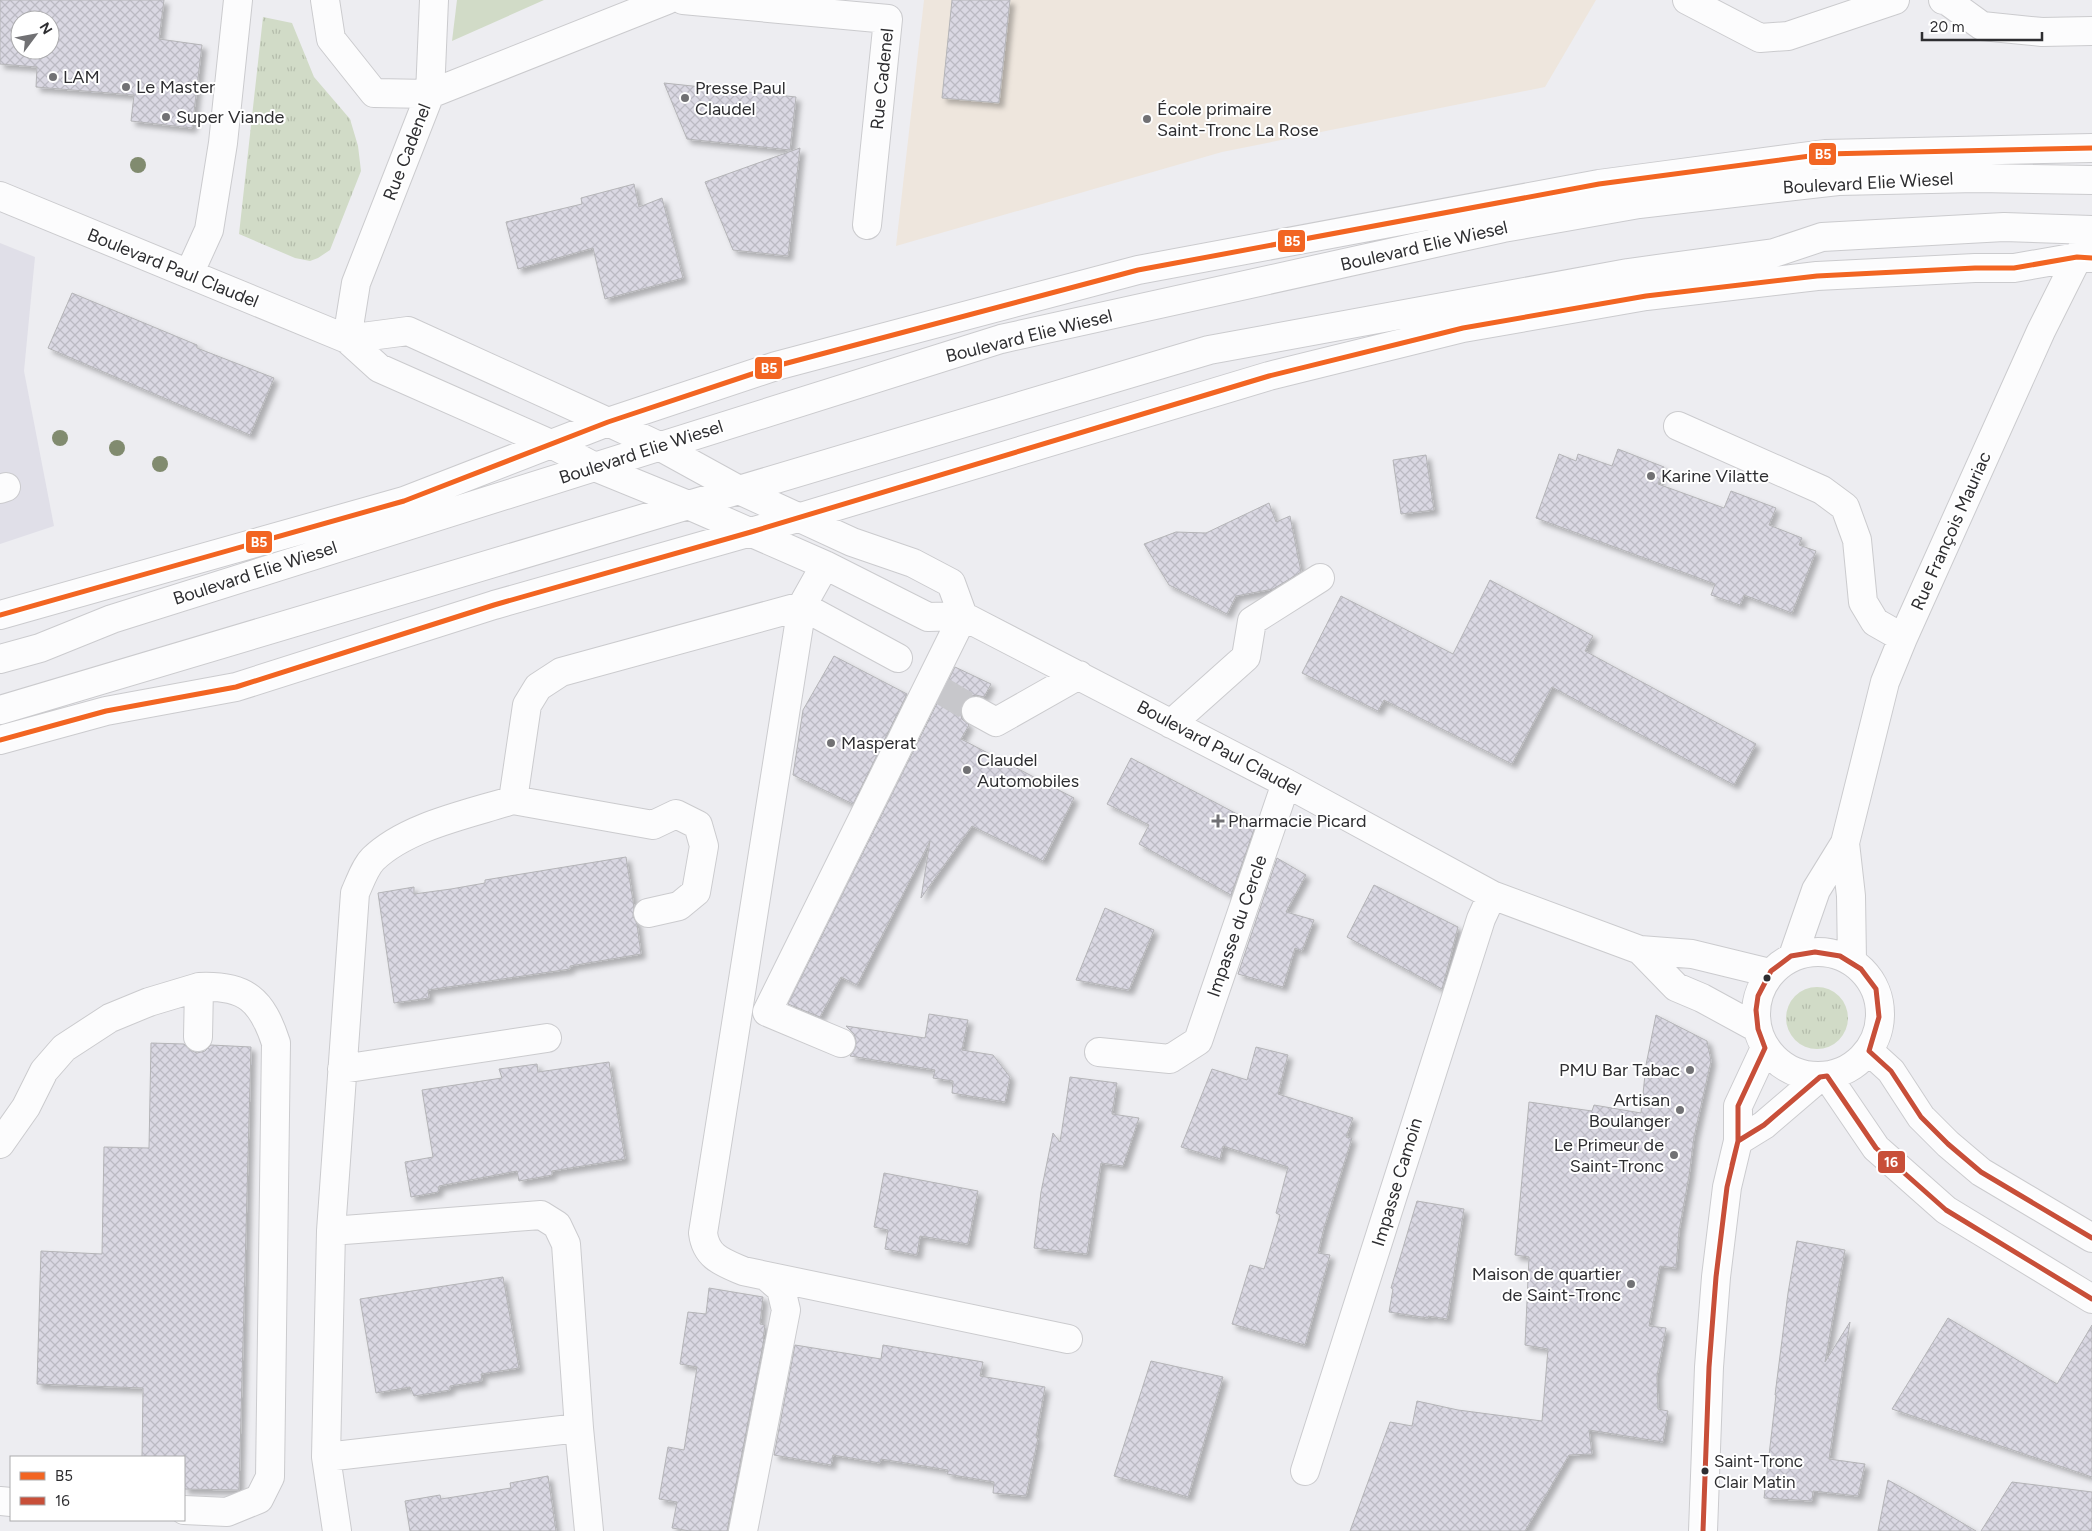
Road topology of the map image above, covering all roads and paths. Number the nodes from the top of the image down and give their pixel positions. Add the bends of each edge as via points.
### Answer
1 (238, 0) edge
2 (325, 0) edge
3 (434, 0) edge
4 (667, 0) edge
5 (683, 0) edge
6 (1687, 0) edge
7 (1895, 0) edge
8 (1945, 0) edge
9 (890, 10) edge
10 (2092, 31) edge
11 (430, 94) junction
12 (2092, 148) edge
13 (2092, 180) edge
14 (0, 196) edge
15 (867, 225) dead end
16 (2092, 230) edge
17 (2085, 258) edge
18 (189, 274) junction
19 (347, 339) junction
20 (608, 422) junction
21 (1678, 426) dead end
22 (552, 444) junction
23 (659, 446) junction
24 (594, 466) junction
25 (739, 490) junction
26 (688, 505) junction
27 (800, 517) junction
28 (751, 532) junction
29 (825, 565) junction
30 (1320, 578) dead end
31 (802, 606) junction
32 (0, 615) edge
33 (963, 616) junction
34 (1903, 638) junction
35 (898, 658) dead end
36 (0, 659) edge
37 (1079, 676) junction
38 (0, 710) edge
39 (976, 710) tunnel mouth
40 (1171, 724) junction
41 (0, 740) edge
42 (1286, 783) junction
43 (513, 800) junction
44 (1845, 843) junction
45 (1492, 895) junction
46 (648, 913) dead end
47 (1640, 950) junction
48 (1793, 956) junction
49 (1852, 961) junction
50 (1770, 973) junction
51 (198, 986) junction
52 (198, 1036) dead end
53 (547, 1038) dead end
54 (1761, 1038) junction
55 (841, 1043) dead end
56 (1868, 1051) junction
57 (1099, 1052) dead end
58 (342, 1070) junction
59 (1824, 1076) junction
60 (1738, 1141) junction
61 (0, 1144) edge
62 (331, 1231) junction
63 (2092, 1238) edge
64 (766, 1276) junction
65 (2092, 1299) edge
66 (1068, 1339) dead end
67 (579, 1428) junction
68 (326, 1457) junction
69 (1305, 1471) dead end
70 (185, 1510) edge
71 (338, 1531) edge
72 (589, 1531) edge
73 (743, 1531) edge
74 (1703, 1531) edge

1 - 18 street via 223,143 209,230
2 - 11 street via 331,39 374,93
3 - 11 street
4 - 11 street, Rue Cadenel
5 - 9 street, Rue Cadenel
6 - 7 street via 1760,38 1788,36
8 - 10 street via 1982,26 2042,32
9 - 15 street, Rue Cadenel
11 - 19 street, Rue Cadenel via 356,283
12 - 20 street via 1825,154 1599,184 1138,270 776,366
13 - 23 street, Boulevard Elie Wiesel via 1838,181 1639,204 1503,228 1001,339
14 - 18 street, Boulevard Paul Claudel
16 - 17 street, Rue François Mauriac
16 - 25 street via 2004,227 1822,237 1774,253 1628,273 1209,350
17 - 27 street via 2014,268 1817,276 1646,296 1463,328 1270,376
17 - 34 street, Rue François Mauriac via 2041,331
18 - 19 street, Boulevard Paul Claudel
19 - 20 street, Boulevard Paul Claudel via 408,331
19 - 22 street, Boulevard Paul Claudel via 378,368
20 - 22 street
20 - 23 street, Boulevard Paul Claudel
21 - 34 street via 1822,490 1845,507 1857,540 1862,602 1875,622
22 - 24 street, Boulevard Paul Claudel
22 - 32 street via 404,501
23 - 24 street, Boulevard Elie Wiesel
23 - 25 street, Boulevard Paul Claudel
24 - 26 street, Boulevard Paul Claudel
24 - 36 street, Boulevard Elie Wiesel via 112,618 40,648
25 - 26 street
25 - 27 street, Boulevard Paul Claudel
26 - 28 street, Boulevard Paul Claudel
26 - 38 street
27 - 28 street
27 - 33 street, Boulevard Paul Claudel via 852,542 913,563 951,583
28 - 29 street, Boulevard Paul Claudel
28 - 41 street via 502,602 236,687 106,711
29 - 31 street
29 - 33 street, Boulevard Paul Claudel via 928,617
30 - 40 street via 1252,622 1246,657
31 - 35 street
31 - 43 street via 561,672 538,687 527,705
31 - 64 street via 703,1233 704,1244 723,1263
33 - 37 street, Boulevard Paul Claudel
33 - 55 street via 936,688 767,1012
34 - 44 street, Rue François Mauriac via 1885,682
37 - 39 street via 996,722
37 - 40 street, Boulevard Paul Claudel
40 - 42 street, Boulevard Paul Claudel
42 - 45 street, Boulevard Paul Claudel
42 - 57 street, Impasse du Cercle via 1198,1041 1170,1059
43 - 46 street via 652,824 676,814 698,825 704,846 696,892 679,906
43 - 58 street via 396,841 372,860 355,893
44 - 48 street, Rue François Mauriac via 1816,890
44 - 49 street, Rue François Mauriac via 1851,896
45 - 47 street, Boulevard Paul Claudel
45 - 69 street, Impasse Camoin via 1478,928
47 - 50 street, Boulevard Paul Claudel via 1692,954
47 - 54 street, Boulevard Paul Claudel via 1676,987 1702,998
48 - 49 street via 1813,951 1833,953
48 - 50 street
49 - 56 street via 1874,985 1879,1002 1880,1019
50 - 54 street via 1760,989 1755,1008
51 - 52 street
51 - 61 street via 110,1018 64,1048 44,1071 26,1107
51 - 70 street via 237,990 257,1003 268,1020 276,1043 270,1477 260,1499 227,1512
53 - 58 street
54 - 59 street via 1780,1064 1799,1074
54 - 60 street via 1738,1106
56 - 59 street via 1843,1071
56 - 63 street via 1891,1071 1921,1117 1981,1172
58 - 62 street
59 - 60 street via 1764,1125
59 - 65 street via 1876,1148 1946,1210
60 - 74 street via 1727,1187 1716,1277
62 - 67 street via 541,1215 558,1225 566,1244
62 - 68 street
64 - 66 street
64 - 73 street via 781,1289 786,1310
67 - 68 street
67 - 72 street
68 - 71 street

